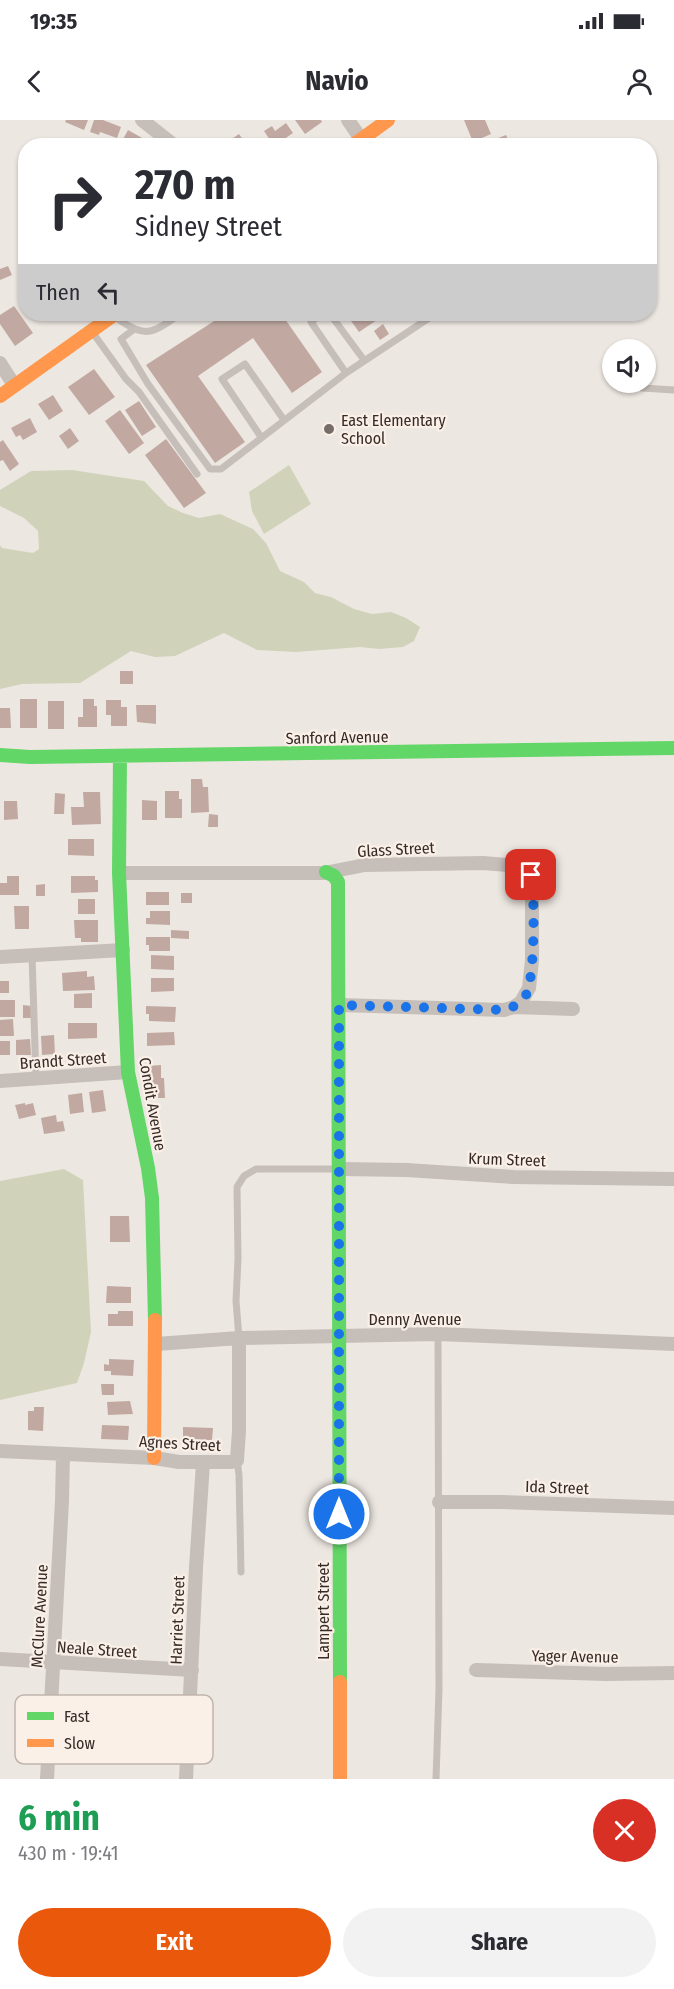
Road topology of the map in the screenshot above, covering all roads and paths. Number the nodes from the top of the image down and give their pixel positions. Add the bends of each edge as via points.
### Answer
1 (142, 120) edge
2 (348, 120) edge
3 (388, 120) edge
4 (165, 138) edge
5 (355, 138) edge
6 (363, 138) edge
7 (104, 321) edge
8 (122, 321) edge
9 (170, 321) edge
10 (312, 321) edge
11 (335, 321) edge
12 (424, 321) edge
13 (92, 330) junction
14 (133, 330) junction
15 (364, 360) junction
16 (0, 363) edge
17 (346, 373) junction
18 (14, 385) junction
19 (656, 389) edge
20 (674, 390) edge
21 (0, 396) edge
22 (284, 420) junction
23 (261, 437) junction
24 (197, 474) dead end
25 (674, 748) edge
26 (0, 755) edge
27 (120, 756) junction
28 (326, 872) junction
29 (119, 873) junction
30 (123, 950) junction
31 (32, 955) junction
32 (0, 957) edge
33 (339, 1005) junction
34 (514, 1007) junction
35 (573, 1008) dead end
36 (128, 1072) junction
37 (36, 1079) junction
38 (0, 1081) edge
39 (340, 1169) junction
40 (674, 1179) edge
41 (438, 1334) junction
42 (338, 1336) junction
43 (239, 1338) junction
44 (156, 1344) junction
45 (674, 1344) edge
46 (0, 1451) edge
47 (63, 1455) junction
48 (154, 1458) junction
49 (237, 1460) junction
50 (202, 1463) junction
51 (439, 1502) junction
52 (674, 1508) edge
53 (241, 1572) dead end
54 (0, 1659) edge
55 (52, 1662) junction
56 (192, 1670) junction
57 (476, 1670) dead end
58 (674, 1673) edge
59 (51, 1695) edge
60 (191, 1695) edge
61 (48, 1764) edge
62 (187, 1764) edge
63 (47, 1779) edge
64 (186, 1779) edge
65 (340, 1779) edge
66 (436, 1779) edge

1 - 4 street
2 - 5 street
3 - 6 street
7 - 13 street
8 - 14 lane
9 - 14 lane via 157,330
10 - 17 lane
11 - 15 lane
12 - 15 lane
13 - 18 street
13 - 24 lane
14 - 23 lane via 121,339 148,384 210,469 221,469
15 - 17 lane
16 - 18 street
17 - 22 lane
18 - 21 street
19 - 20 lane
22 - 23 lane
22 - 23 lane via 245,364 222,379
25 - 27 street, Sanford Avenue
26 - 27 street, Sanford Avenue
27 - 29 street, Condit Avenue
28 - 29 street, Glass Street
28 - 33 street, Lampert Street via 338,882
28 - 34 street, Glass Street via 365,865 426,863 483,863 527,869 532,881 532,960 529,988
29 - 30 street, Condit Avenue
30 - 31 street
30 - 36 street, Condit Avenue
31 - 32 street
31 - 37 lane
33 - 34 street via 504,1010
33 - 39 street, Lampert Street
34 - 35 street
36 - 37 street, Brandt Street
36 - 44 street, Condit Avenue via 152,1198
37 - 38 street, Brandt Street
39 - 40 street, Krum Street
39 - 42 street, Lampert Street
39 - 43 lane via 256,1169 244,1176 237,1187
41 - 42 street, Denny Avenue
41 - 45 street, Denny Avenue
41 - 51 lane
42 - 43 street, Denny Avenue
42 - 65 street, Lampert Street
43 - 44 street, Denny Avenue
43 - 49 street, Agnes Street
44 - 48 street, Condit Avenue
46 - 47 street, Agnes Street
47 - 48 street, Agnes Street
47 - 55 street, McClure Avenue
48 - 50 street, Agnes Street
49 - 50 street, Agnes Street
49 - 53 lane
50 - 56 street, Harriet Street
51 - 52 street, Ida Street
51 - 66 lane
54 - 55 street, Neale Street
55 - 56 street, Neale Street
55 - 59 street, McClure Avenue
56 - 60 street, Harriet Street
57 - 58 street, Yager Avenue
61 - 63 street, McClure Avenue
62 - 64 street, Harriet Street

